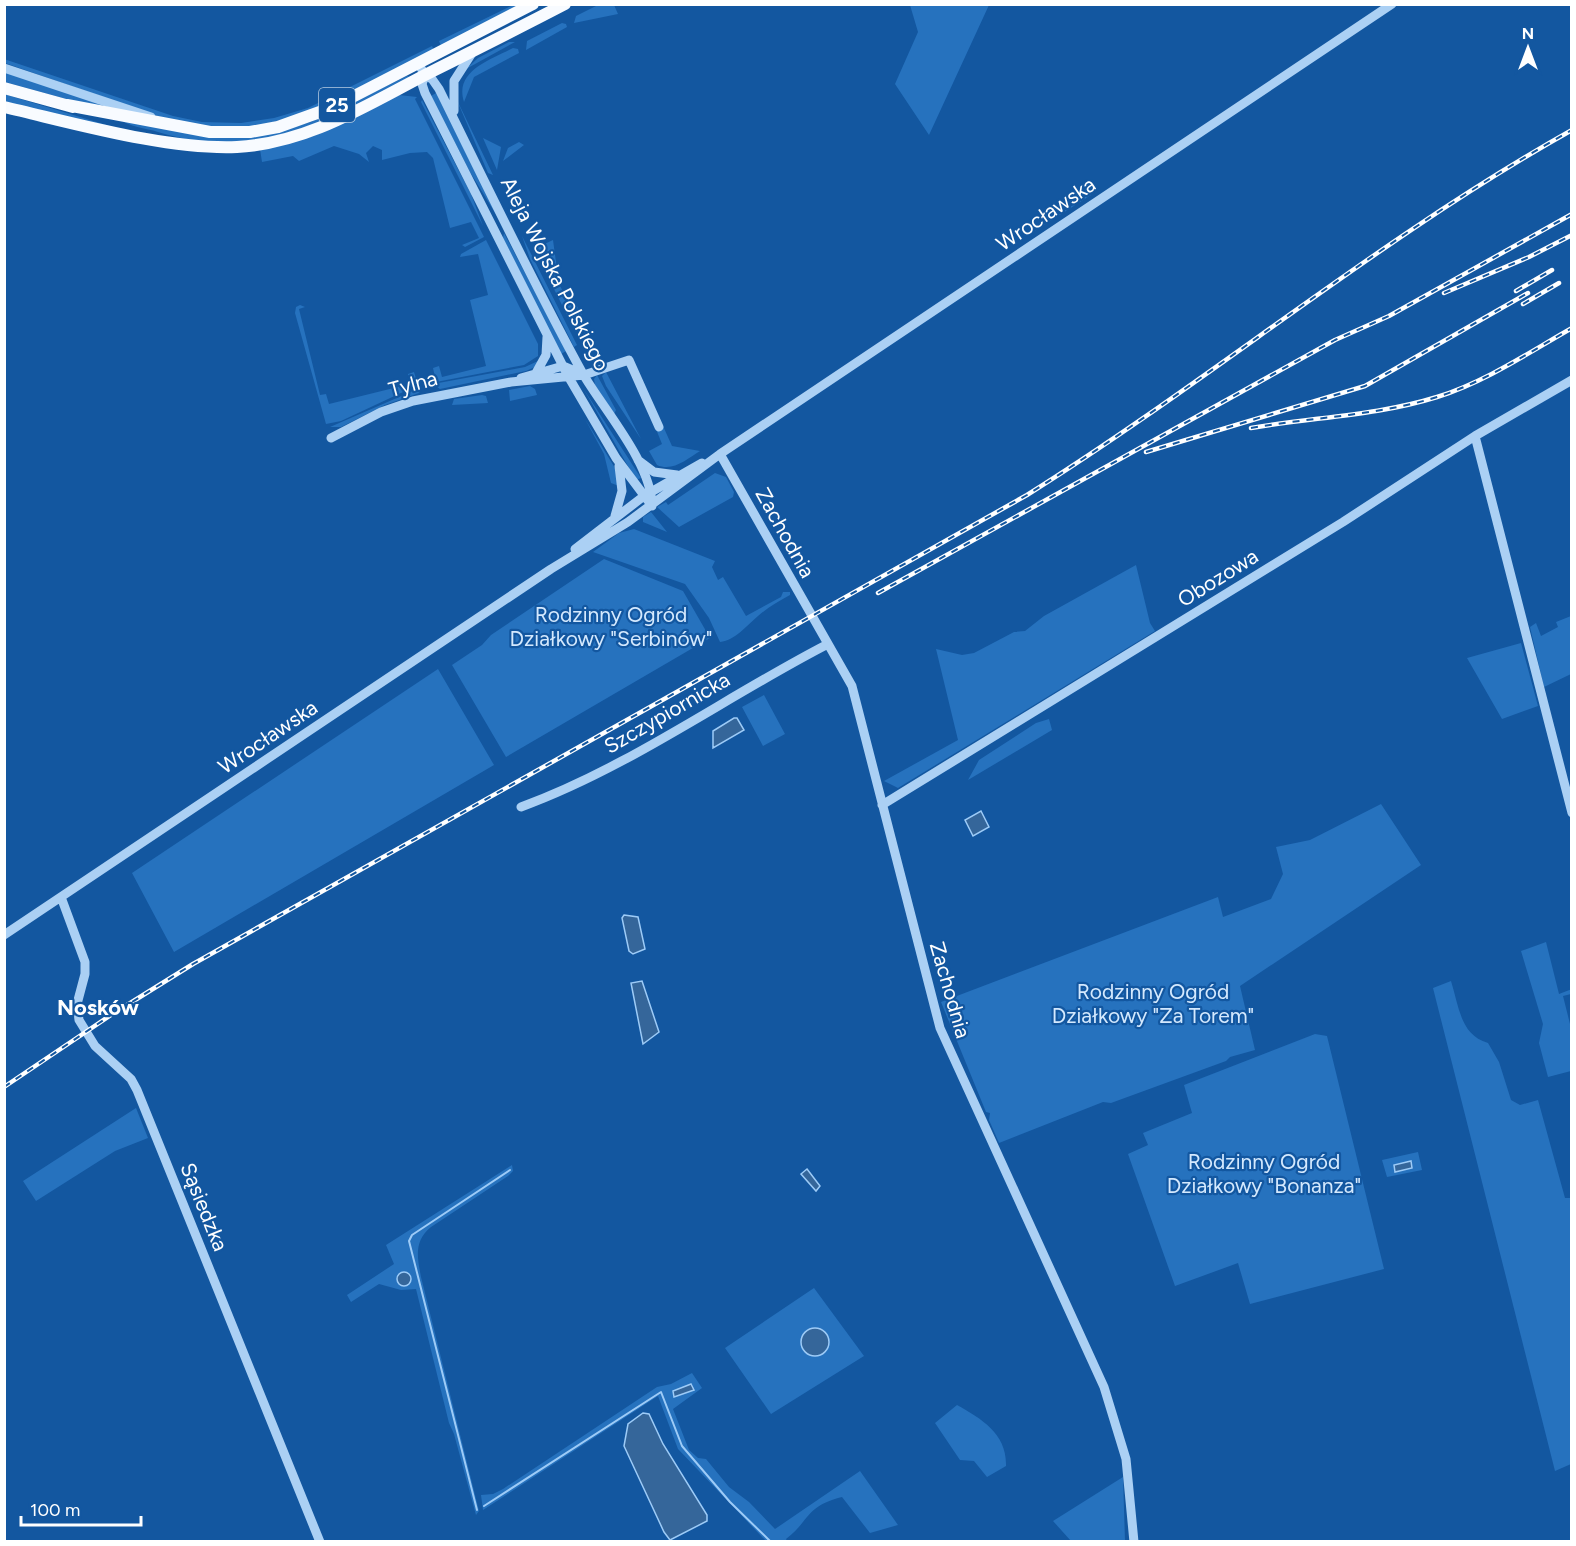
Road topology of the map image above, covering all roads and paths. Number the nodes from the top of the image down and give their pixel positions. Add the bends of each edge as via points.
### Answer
1 (533, 4) edge
2 (565, 4) edge
3 (1392, 4) edge
4 (474, 51) junction
5 (418, 63) junction
6 (4, 68) edge
7 (425, 75) junction
8 (4, 88) edge
9 (67, 105) junction
10 (4, 107) edge
11 (455, 120) junction
12 (184, 129) junction
13 (179, 143) junction
14 (547, 335) junction
15 (563, 366) junction
16 (536, 373) junction
17 (584, 375) junction
18 (568, 376) junction
19 (1572, 380) edge
20 (511, 382) junction
21 (659, 427) dead end
22 (1475, 436) junction
23 (331, 438) dead end
24 (720, 454) junction
25 (635, 457) junction
26 (616, 458) junction
27 (677, 475) junction
28 (648, 494) junction
29 (652, 506) junction
30 (615, 516) junction
31 (551, 569) junction
32 (828, 644) junction
33 (882, 805) junction
34 (521, 807) dead end
35 (1572, 813) edge
36 (61, 897) junction
37 (4, 935) edge
38 (320, 1542) edge
39 (1134, 1542) edge

1 - 5 main road, 25
2 - 4 main road, 25
3 - 24 street, Wrocławska
4 - 7 main road, 25
4 - 11 street via 454,81
5 - 7 street, Aleja Wojska Polskiego
5 - 12 main road, 25 via 331,108 292,123 236,133
6 - 12 street
7 - 11 street, Aleja Wojska Polskiego via 436,84
7 - 13 main road, 25 via 338,121 290,139 236,147
7 - 14 street, Aleja Wojska Polskiego via 425,93
8 - 9 main road, 25
9 - 12 main road, 25
9 - 13 main road
10 - 13 main road, 25
11 - 17 street, Aleja Wojska Polskiego
14 - 15 street, Aleja Wojska Polskiego
14 - 16 street via 546,355
15 - 16 street, Tylna
15 - 17 street
15 - 18 street, Aleja Wojska Polskiego
16 - 20 street, Tylna
17 - 18 street, Tylna
17 - 21 street, Tylna via 629,360
17 - 25 street, Aleja Wojska Polskiego
18 - 20 street, Tylna
18 - 26 street, Aleja Wojska Polskiego
19 - 22 street, Obozowa
20 - 23 street, Tylna via 396,406
22 - 33 street, Obozowa via 1343,522
22 - 35 street
24 - 27 street, Wrocławska
24 - 29 street, Wrocławska
24 - 32 street, Zachodnia
25 - 27 street via 654,472
25 - 28 street, Aleja Wojska Polskiego
26 - 28 street, Aleja Wojska Polskiego
26 - 30 street via 622,485
27 - 28 street, Wrocławska
28 - 29 street
28 - 30 street, Wrocławska
29 - 31 street, Wrocławska
30 - 31 street, Wrocławska
31 - 36 street, Wrocławska
32 - 33 street, Zachodnia via 852,686
32 - 34 street, Szczypiornicka via 636,754
33 - 39 street, Zachodnia via 940,1028 1114,1414 1129,1474
36 - 37 street, Wrocławska
36 - 38 street, Sąsiedzka via 85,962 77,1004 79,1020 95,1046 131,1079 137,1090

